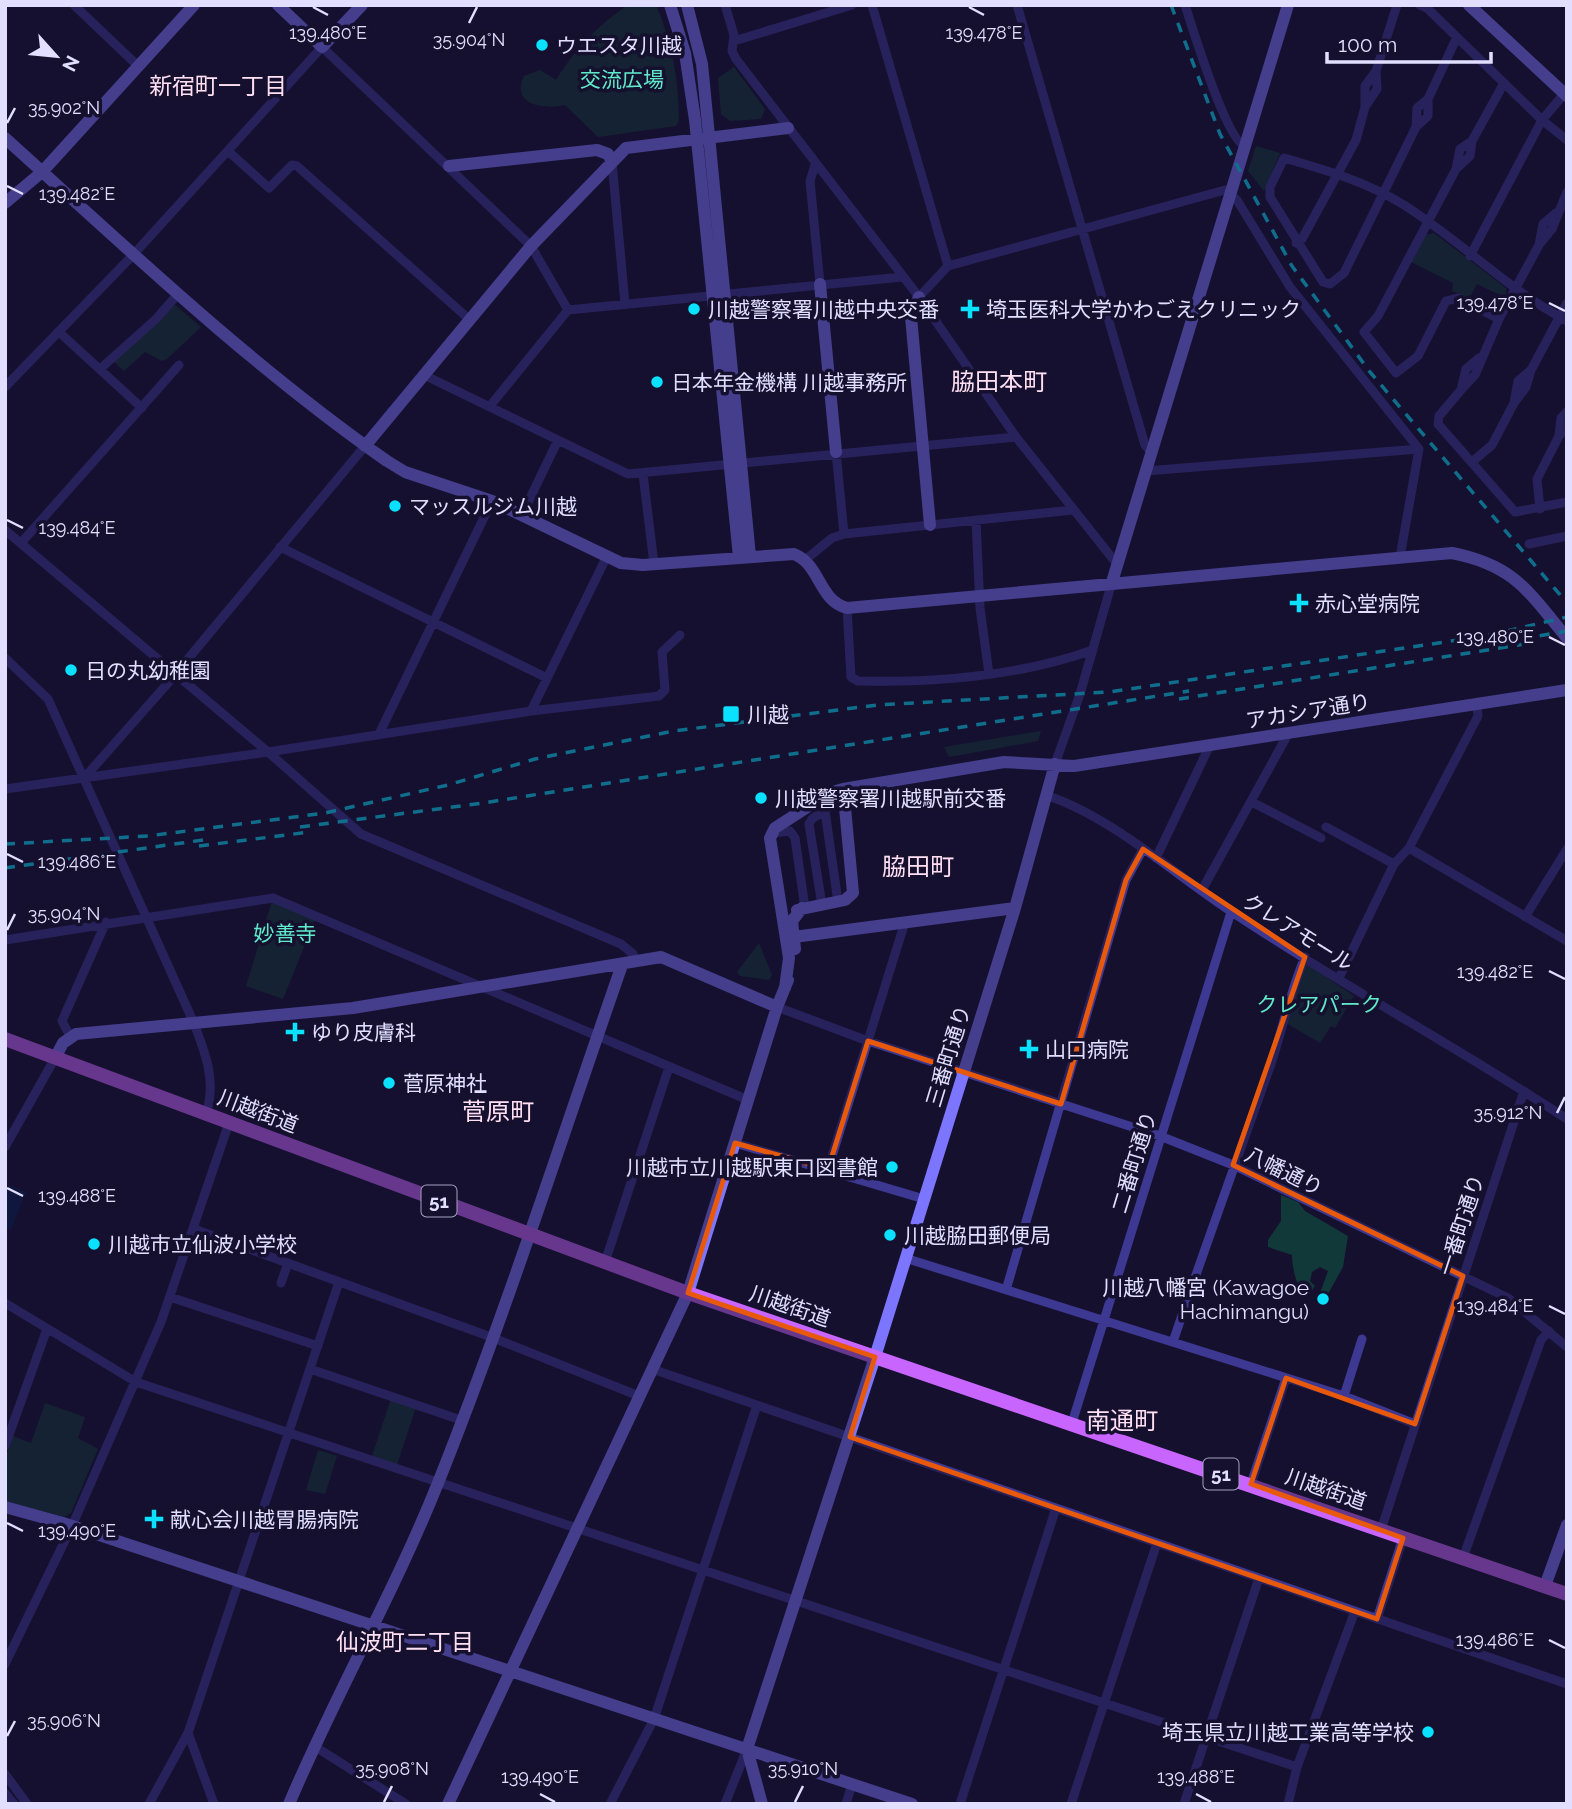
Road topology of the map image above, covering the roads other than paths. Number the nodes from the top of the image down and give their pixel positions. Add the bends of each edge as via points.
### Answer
1 (74, 5) edge
2 (194, 5) edge
3 (278, 5) edge
4 (362, 5) edge
5 (670, 5) edge
6 (687, 5) edge
7 (725, 5) edge
8 (852, 5) edge
9 (872, 5) edge
10 (1017, 5) edge
11 (1185, 5) edge
12 (1288, 5) edge
13 (1397, 5) edge
14 (1420, 5) edge
15 (1469, 5) edge
16 (1457, 37) junction
17 (734, 41) junction
18 (322, 47) junction
19 (138, 66) junction
20 (1504, 83) junction
21 (1566, 95) edge
22 (1542, 121) junction
23 (788, 128) junction
24 (5, 138) edge
25 (703, 138) junction
26 (1567, 140) edge
27 (1245, 146) junction
28 (228, 151) junction
29 (612, 162) junction
30 (815, 165) junction
31 (449, 166) junction
32 (42, 172) junction
33 (1338, 174) junction
34 (1567, 192) edge
35 (1231, 194) junction
36 (1384, 194) junction
37 (5, 203) edge
38 (1427, 222) junction
39 (1081, 228) junction
40 (1296, 243) junction
41 (531, 246) junction
42 (133, 255) junction
43 (1470, 256) junction
44 (948, 266) junction
45 (902, 277) junction
46 (820, 284) junction
47 (1515, 290) junction
48 (177, 295) junction
49 (719, 295) junction
50 (919, 297) junction
51 (1567, 303) edge
52 (625, 304) junction
53 (568, 310) junction
54 (1499, 318) junction
55 (1563, 319) edge
56 (470, 320) junction
57 (59, 332) junction
58 (179, 365) dead end
59 (100, 369) junction
60 (424, 375) junction
61 (5, 387) edge
62 (490, 407) junction
63 (142, 408) junction
64 (1567, 412) edge
65 (1567, 428) edge
66 (1559, 436) junction
67 (1016, 437) junction
68 (558, 440) junction
69 (365, 446) junction
70 (922, 446) junction
71 (1419, 449) junction
72 (836, 452) junction
73 (1152, 453) junction
74 (1472, 462) junction
75 (735, 464) junction
76 (1146, 471) junction
77 (643, 474) junction
78 (492, 500) junction
79 (1567, 502) edge
80 (1540, 509) junction
81 (1073, 510) junction
82 (522, 515) junction
83 (976, 520) junction
84 (930, 525) junction
85 (5, 530) edge
86 (844, 534) junction
87 (1567, 536) edge
88 (21, 543) junction
89 (1529, 544) dead end
90 (280, 547) junction
91 (745, 557) junction
92 (1400, 557) junction
93 (606, 558) junction
94 (805, 560) junction
95 (654, 564) junction
96 (1117, 564) junction
97 (1112, 582) junction
98 (980, 596) junction
99 (847, 608) junction
100 (432, 622) junction
101 (680, 635) dead end
102 (1567, 638) edge
103 (1093, 650) junction
104 (5, 657) edge
105 (176, 674) junction
106 (989, 674) junction
107 (547, 678) junction
108 (1567, 690) edge
109 (1476, 705) junction
110 (531, 711) junction
111 (379, 734) junction
112 (1288, 734) junction
113 (1210, 745) junction
114 (268, 752) junction
115 (1055, 764) junction
116 (85, 778) junction
117 (5, 789) edge
118 (848, 793) junction
119 (1048, 796) junction
120 (1252, 802) junction
121 (825, 811) junction
122 (1326, 827) dead end
123 (772, 833) junction
124 (1321, 838) dead end
125 (1409, 848) junction
126 (1143, 849) junction
127 (1567, 849) edge
128 (1156, 858) junction
129 (1394, 864) junction
130 (1202, 890) junction
131 (778, 897) junction
132 (838, 902) junction
133 (822, 905) junction
134 (804, 908) junction
135 (1014, 908) junction
136 (1231, 912) junction
137 (1525, 917) junction
138 (145, 918) junction
139 (106, 922) junction
140 (905, 922) junction
141 (790, 938) junction
142 (5, 940) edge
143 (1567, 941) edge
144 (1304, 957) junction
145 (636, 961) junction
146 (622, 965) junction
147 (1339, 978) junction
148 (483, 988) junction
149 (777, 1007) junction
150 (192, 1021) junction
151 (70, 1035) junction
152 (598, 1035) junction
153 (5, 1039) edge
154 (869, 1041) junction
155 (55, 1058) junction
156 (669, 1067) junction
157 (964, 1072) junction
158 (1524, 1091) junction
159 (748, 1100) junction
160 (1061, 1104) junction
161 (206, 1114) junction
162 (1567, 1119) edge
163 (229, 1123) junction
164 (1160, 1136) junction
165 (735, 1143) junction
166 (5, 1147) edge
167 (1233, 1165) junction
168 (828, 1169) junction
169 (924, 1199) junction
170 (194, 1228) junction
171 (529, 1234) junction
172 (905, 1258) junction
173 (605, 1262) junction
174 (288, 1263) junction
175 (1463, 1276) junction
176 (339, 1282) junction
177 (281, 1283) dead end
178 (1006, 1290) junction
179 (688, 1293) junction
180 (170, 1297) junction
181 (5, 1303) edge
182 (1103, 1321) junction
183 (47, 1329) junction
184 (1549, 1331) junction
185 (491, 1337) junction
186 (1362, 1339) dead end
187 (1173, 1342) junction
188 (318, 1346) junction
189 (1567, 1347) edge
190 (874, 1357) junction
191 (310, 1368) junction
192 (652, 1369) junction
193 (1286, 1378) junction
194 (136, 1382) junction
195 (639, 1396) junction
196 (1344, 1396) junction
197 (757, 1405) junction
198 (461, 1420) junction
199 (1072, 1423) junction
200 (1415, 1424) junction
201 (288, 1433) junction
202 (850, 1437) junction
203 (5, 1446) edge
204 (438, 1483) junction
205 (1251, 1484) junction
206 (5, 1507) edge
207 (1056, 1508) junction
208 (1567, 1525) edge
209 (72, 1526) junction
210 (577, 1530) junction
211 (1381, 1530) junction
212 (1403, 1538) junction
213 (1157, 1543) junction
214 (1463, 1558) junction
215 (702, 1571) junction
216 (1259, 1578) junction
217 (240, 1581) junction
218 (1545, 1586) junction
219 (1567, 1594) edge
220 (797, 1602) junction
221 (1355, 1611) junction
222 (1377, 1619) junction
223 (375, 1626) junction
224 (5, 1664) edge
225 (510, 1671) junction
226 (1004, 1672) junction
227 (1567, 1684) edge
228 (1104, 1702) junction
229 (654, 1719) junction
230 (188, 1733) junction
231 (1207, 1737) junction
232 (314, 1745) junction
233 (747, 1749) junction
234 (1297, 1767) junction
235 (5, 1774) edge
236 (852, 1784) junction
237 (5, 1793) edge
238 (13, 1804) edge
239 (27, 1804) edge
240 (149, 1804) edge
241 (214, 1804) edge
242 (289, 1804) edge
243 (405, 1804) edge
244 (448, 1804) edge
245 (610, 1804) edge
246 (725, 1804) edge
247 (762, 1804) edge
248 (846, 1804) edge
249 (912, 1804) edge
250 (960, 1804) edge
251 (1071, 1804) edge
252 (1184, 1804) edge
253 (1288, 1804) edge

1 - 19 street
2 - 19 street
3 - 18 street
4 - 18 street
5 - 25 street
6 - 25 street via 702,64
7 - 17 street
8 - 17 street
9 - 44 street
10 - 39 street
11 - 27 street via 1236,141
12 - 27 street
13 - 33 street via 1376,71 1377,89
14 - 16 street
15 - 21 street
16 - 20 street
16 - 36 street via 1428,99 1417,108 1416,127
17 - 23 street via 736,59
18 - 28 street
18 - 31 street
19 - 32 street
20 - 22 street
20 - 38 street via 1472,141 1470,156 1456,169
21 - 22 street
22 - 26 street
22 - 43 street
23 - 25 street
23 - 30 street
24 - 32 street
25 - 29 street via 632,146
25 - 49 street
27 - 35 street
28 - 42 street
28 - 56 street via 269,188 297,166
29 - 31 street via 608,154 597,150
29 - 41 street
29 - 52 street
30 - 45 street
30 - 46 street via 810,181
31 - 41 street
32 - 37 street
32 - 42 street
33 - 36 street
33 - 40 street
33 - 40 street via 1284,158 1269,187 1270,197
34 - 47 street via 1552,229
35 - 39 street via 1222,189
35 - 71 street via 1290,286
35 - 73 street
36 - 38 street
36 - 40 street via 1343,273 1330,284 1323,282
38 - 43 street
38 - 54 street via 1378,316 1366,327 1366,338 1392,371 1401,372 1418,356 1446,301 1452,298
39 - 44 street
39 - 73 street via 1145,445
41 - 53 street
41 - 56 street
42 - 48 street
42 - 57 street
43 - 47 street
44 - 50 street
45 - 46 street
45 - 50 street
46 - 49 street
46 - 72 street
47 - 54 street
47 - 55 street
48 - 59 street
48 - 69 street
49 - 52 street
49 - 75 street
50 - 67 street
50 - 70 street via 911,317
51 - 55 street
52 - 53 street
53 - 62 street
54 - 74 street via 1475,375 1439,416 1438,424
55 - 74 street via 1492,445
56 - 60 street
57 - 59 street
57 - 61 street
58 - 63 street
59 - 63 street
60 - 62 street
60 - 69 street
62 - 68 street
63 - 88 street
64 - 66 street
65 - 66 street
66 - 80 street via 1537,479
67 - 70 street
67 - 81 street
68 - 77 street via 628,474
68 - 82 street
69 - 78 street via 405,472
69 - 90 street
70 - 72 street
70 - 84 street
71 - 76 street
71 - 92 street
72 - 75 street
72 - 86 street
73 - 76 street
74 - 80 street via 1515,512
75 - 77 street
75 - 91 street
76 - 96 street
77 - 95 street
78 - 82 street
78 - 100 street
79 - 80 street
81 - 83 street
81 - 96 street
82 - 93 street
83 - 84 street
83 - 98 street
84 - 86 street
85 - 88 street
86 - 94 street
87 - 89 street
88 - 105 street
90 - 100 street
90 - 105 street
91 - 94 street via 790,554
91 - 95 street
92 - 97 street
92 - 102 street via 1452,553 1499,566 1521,584
93 - 95 street
93 - 107 street
94 - 99 street via 830,601
96 - 97 street
97 - 98 street
97 - 103 street
98 - 99 street
98 - 106 street
99 - 106 street via 851,677 858,681
100 - 107 street
100 - 111 street
101 - 110 street via 663,652 662,694
103 - 106 street
103 - 115 street
104 - 116 street via 48,699
105 - 114 street
105 - 116 street
107 - 110 street
108 - 109 street, アカシア通り
109 - 112 street, アカシア通り
109 - 125 street via 1478,716
110 - 111 street
111 - 114 street
112 - 113 street, アカシア通り
112 - 120 street
113 - 115 street, アカシア通り via 1074,766
113 - 128 street
114 - 116 street
114 - 145 street via 361,834 605,937 628,948
115 - 118 street, アカシア通り via 1004,762
115 - 119 street, 三番町通り
116 - 117 street
116 - 138 street
118 - 121 street
118 - 123 street, アカシア通り via 829,793
118 - 132 street via 854,887 849,897
119 - 126 street, クレアモール
119 - 135 street, 三番町通り
120 - 124 street
120 - 130 street
121 - 132 street
121 - 133 street via 812,819 809,828
122 - 129 street
123 - 131 street
123 - 134 street via 790,831 796,838
125 - 129 street
125 - 137 street
126 - 128 street, クレアモール
126 - 160 street via 1126,880
127 - 137 street
128 - 130 street, クレアモール
129 - 147 street
130 - 136 street, クレアモール
131 - 134 street via 788,910
131 - 141 street
132 - 133 street
133 - 134 street
134 - 141 street via 793,917
135 - 140 street
135 - 157 street, 三番町通り
136 - 144 street, クレアモール
136 - 164 street, 二番町通り
137 - 143 street
138 - 139 street
138 - 148 street via 273,898
138 - 150 street
139 - 142 street
139 - 151 street via 62,1021
140 - 141 street
140 - 154 street
141 - 149 street via 795,959
144 - 147 street, クレアモール
144 - 167 street via 1290,991 1273,1059
145 - 146 street
145 - 149 street via 671,958
146 - 148 street
146 - 152 street
147 - 158 street, クレアモール
148 - 150 street via 353,1008
148 - 152 street
149 - 154 street, 八幡通り
149 - 159 street
150 - 151 street
150 - 161 street via 211,1077 212,1097
151 - 155 street
152 - 156 street
152 - 171 street
153 - 155 main road, 川越街道 / 51
154 - 157 street, 八幡通り
154 - 168 street
155 - 161 main road, 川越街道 / 51
155 - 166 street
156 - 159 street
156 - 173 street
157 - 160 street, 八幡通り
157 - 169 street, 三番町通り
158 - 162 street, クレアモール
158 - 175 street, 一番町通り
159 - 165 street
160 - 164 street, 八幡通り
160 - 178 street
161 - 163 main road, 川越街道 / 51
163 - 170 street
163 - 171 main road, 川越街道 / 51
164 - 167 street, 八幡通り
164 - 182 street, 二番町通り
165 - 168 street
165 - 179 street
167 - 175 street, 八幡通り
167 - 187 street
168 - 169 street
169 - 172 street, 三番町通り
170 - 174 street
170 - 180 street
171 - 173 main road, 川越街道 / 51
171 - 185 street
172 - 178 street
172 - 190 street, 三番町通り
173 - 179 main road, 川越街道 / 51
174 - 176 street
174 - 177 street
175 - 184 street, 八幡通り via 1508,1298
175 - 200 street, 一番町通り
176 - 185 street
176 - 188 street
178 - 182 street
179 - 190 main road, 川越街道 / 51
179 - 192 street
180 - 188 street
180 - 194 street
181 - 183 street
182 - 187 street
182 - 199 street, 二番町通り
183 - 194 street
183 - 203 street
184 - 189 street, 八幡通り
184 - 214 street via 1541,1340
185 - 195 street
185 - 198 street
186 - 196 street
187 - 193 street
188 - 191 street
190 - 199 main road, 川越街道 / 51
190 - 202 street, 三番町通り
191 - 198 street
191 - 201 street
192 - 195 street
192 - 197 street
193 - 196 street
193 - 205 street
194 - 201 street
194 - 209 street
195 - 210 street
196 - 200 street
197 - 202 street
197 - 215 street
198 - 204 street
199 - 205 main road, 川越街道 / 51
200 - 211 street, 一番町通り
201 - 204 street
201 - 217 street
202 - 207 street
202 - 220 street, 三番町通り
204 - 210 street
204 - 223 street
205 - 211 main road, 川越街道 / 51
206 - 209 street
207 - 213 street
207 - 226 street
208 - 218 street
209 - 217 street
209 - 224 street
210 - 215 street
210 - 225 street
211 - 212 main road, 川越街道 / 51
212 - 214 main road, 川越街道 / 51
212 - 222 street
213 - 216 street
213 - 228 street
214 - 218 main road, 川越街道 / 51
215 - 220 street
215 - 229 street
216 - 221 street
216 - 231 street
217 - 223 street
217 - 230 street
218 - 219 main road, 川越街道 / 51
220 - 226 street
220 - 233 street, 三番町通り
221 - 222 street
221 - 234 street
222 - 227 street
223 - 225 street
223 - 232 street
225 - 229 street
225 - 244 street
226 - 228 street
226 - 250 street
228 - 231 street
228 - 251 street
229 - 233 street
229 - 245 street
230 - 240 street
230 - 241 street
231 - 234 street
231 - 252 street
232 - 242 street
232 - 243 street
233 - 236 street
233 - 246 street
233 - 247 street
234 - 253 street
235 - 239 street
236 - 248 street
236 - 249 street
237 - 238 street

